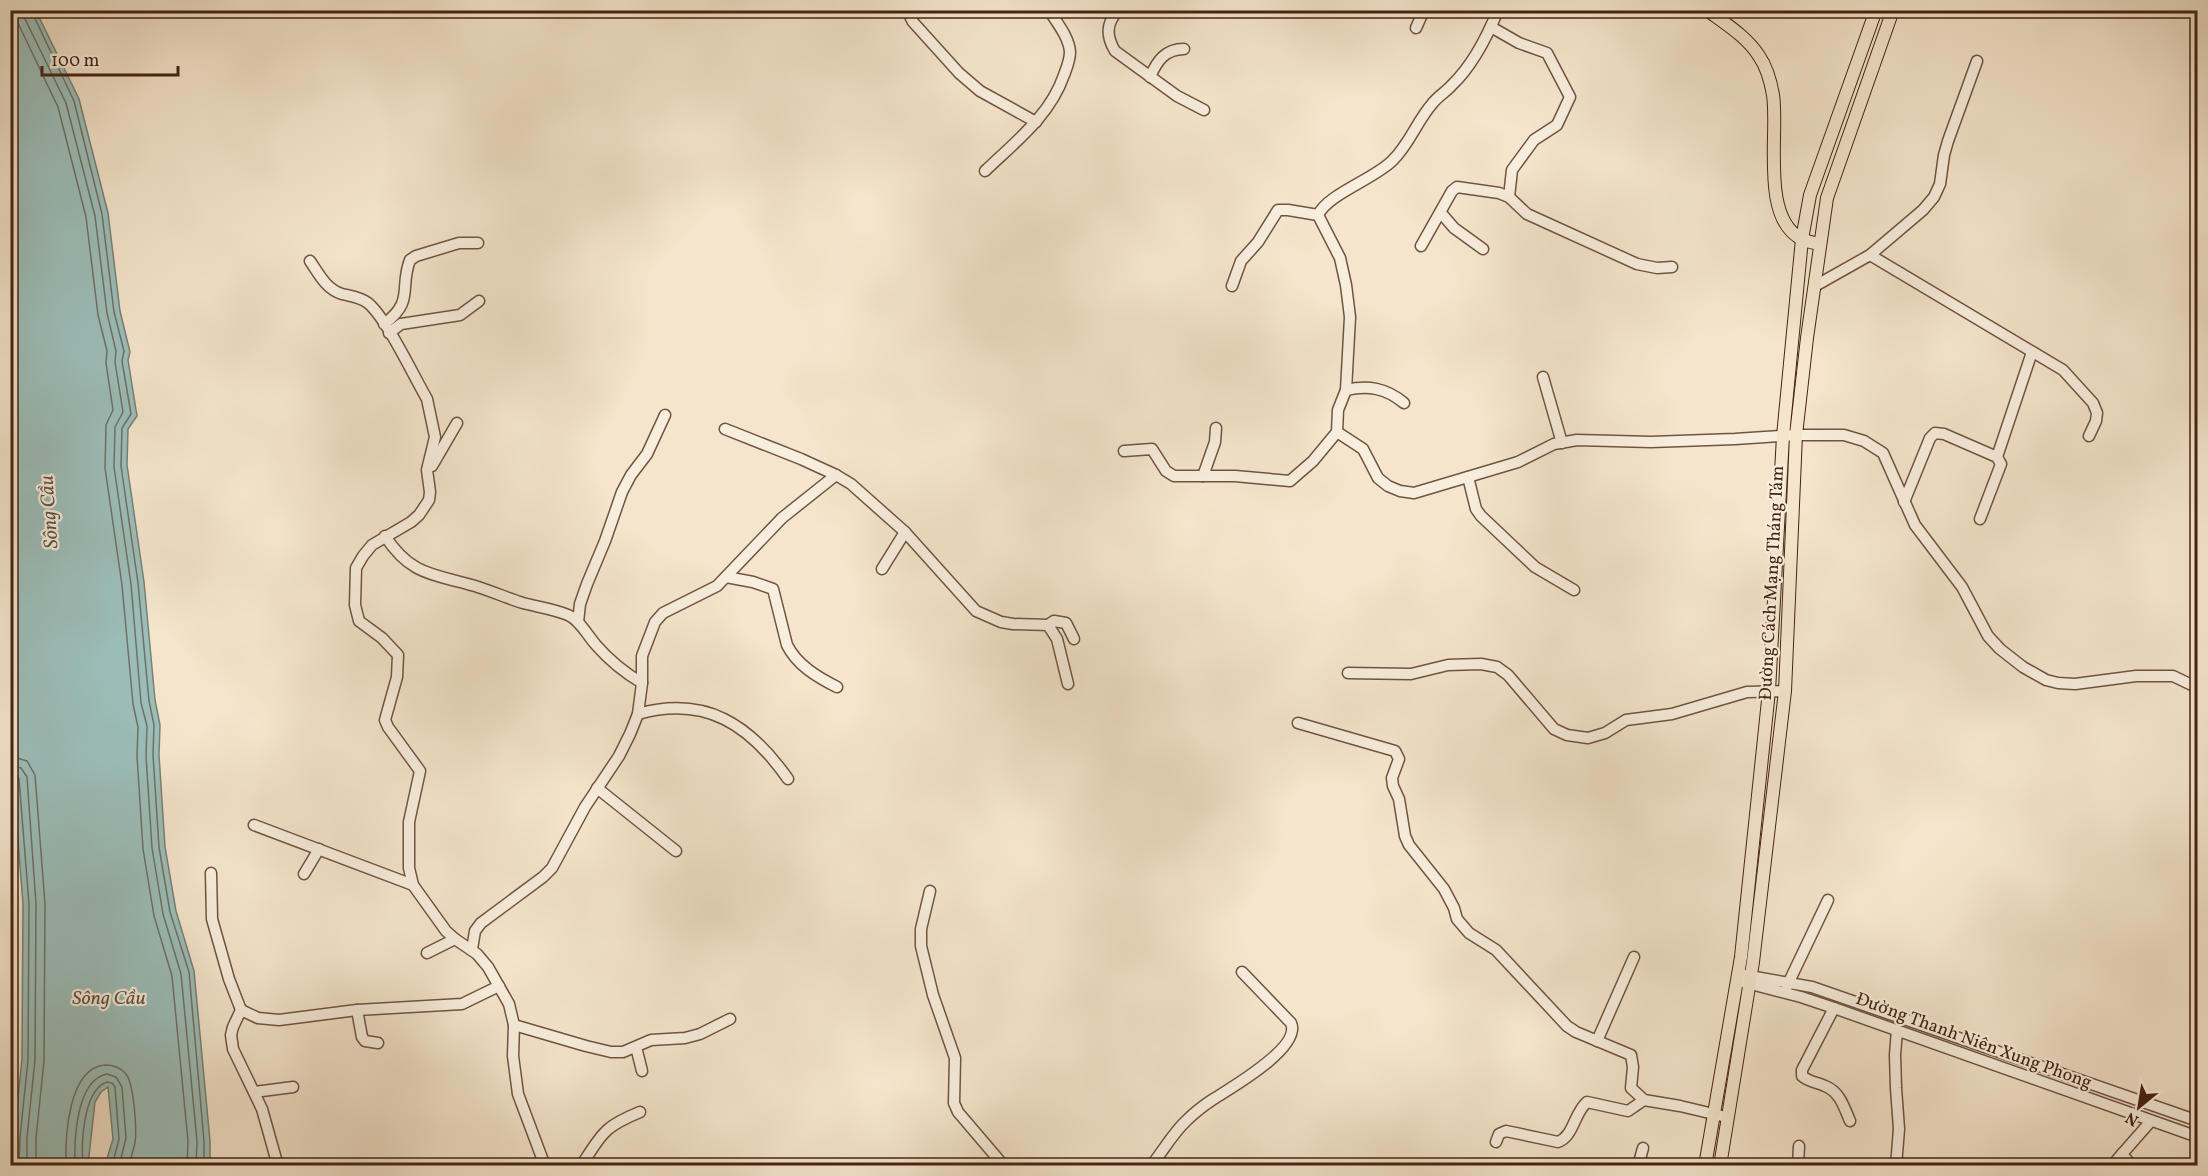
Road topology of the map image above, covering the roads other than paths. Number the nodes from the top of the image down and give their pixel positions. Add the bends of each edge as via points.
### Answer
1 (907, 10) edge
2 (1049, 10) edge
3 (1118, 10) edge
4 (1424, 10) edge
5 (1498, 10) edge
6 (1707, 10) edge
7 (1876, 10) edge
8 (1893, 10) edge
9 (1491, 27) junction
10 (1416, 28) dead end
11 (1184, 49) dead end
12 (1977, 61) dead end
13 (1150, 77) junction
14 (1204, 110) dead end
15 (1036, 122) junction
16 (984, 171) dead end
17 (1509, 197) junction
18 (1441, 213) junction
19 (1318, 215) junction
20 (1802, 239) junction
21 (478, 243) dead end
22 (1820, 244) junction
23 (1421, 246) dead end
24 (1483, 249) dead end
25 (1870, 255) junction
26 (310, 261) dead end
27 (1672, 267) dead end
28 (1232, 286) dead end
29 (1815, 286) junction
30 (479, 301) dead end
31 (386, 329) junction
32 (2032, 352) junction
33 (1543, 377) dead end
34 (1346, 390) junction
35 (1404, 403) dead end
36 (665, 416) dead end
37 (457, 423) dead end
38 (1216, 428) dead end
39 (724, 429) dead end
40 (1337, 432) junction
41 (1796, 435) junction
42 (1783, 436) junction
43 (2089, 436) dead end
44 (1563, 442) junction
45 (1124, 451) dead end
46 (1997, 457) junction
47 (427, 470) junction
48 (836, 475) junction
49 (1203, 476) junction
50 (1468, 477) junction
51 (1904, 502) junction
52 (1980, 519) dead end
53 (905, 532) junction
54 (385, 536) junction
55 (882, 569) dead end
56 (726, 577) junction
57 (1574, 590) dead end
58 (578, 621) junction
59 (1048, 625) junction
60 (1074, 639) dead end
61 (1348, 673) dead end
62 (642, 684) junction
63 (1068, 684) dead end
64 (837, 687) dead end
65 (2198, 688) edge
66 (1769, 692) junction
67 (1785, 692) junction
68 (639, 714) junction
69 (1298, 723) dead end
70 (788, 779) dead end
71 (597, 788) junction
72 (1757, 797) junction
73 (1773, 800) junction
74 (254, 825) dead end
75 (319, 849) junction
76 (676, 851) dead end
77 (210, 873) dead end
78 (304, 874) dead end
79 (413, 885) junction
80 (930, 891) dead end
81 (1828, 900) dead end
82 (455, 939) junction
83 (472, 949) junction
84 (427, 953) dead end
85 (1634, 957) dead end
86 (1242, 972) dead end
87 (1744, 979) junction
88 (499, 986) junction
89 (1789, 986) junction
90 (1834, 1008) junction
91 (241, 1010) junction
92 (357, 1010) junction
93 (730, 1019) dead end
94 (514, 1025) junction
95 (1897, 1030) junction
96 (1597, 1041) junction
97 (378, 1043) dead end
98 (1984, 1046) junction
99 (636, 1047) junction
100 (1979, 1060) junction
101 (642, 1071) dead end
102 (293, 1087) dead end
103 (254, 1092) junction
104 (1644, 1100) junction
105 (640, 1112) dead end
106 (1713, 1114) junction
107 (1728, 1118) junction
108 (1850, 1121) dead end
109 (2151, 1121) junction
110 (2198, 1121) edge
111 (2198, 1137) edge
112 (1496, 1142) dead end
113 (1798, 1146) dead end
114 (1643, 1148) dead end
115 (2122, 1154) junction
116 (2198, 1161) edge
117 (278, 1166) edge
118 (545, 1166) edge
119 (581, 1166) edge
120 (1004, 1166) edge
121 (1152, 1166) edge
122 (1638, 1166) edge
123 (1705, 1166) edge
124 (1720, 1166) edge
125 (1798, 1166) edge
126 (1896, 1166) edge
127 (2112, 1166) edge
128 (2132, 1166) edge
129 (2194, 1166) edge

1 - 15 street via 958,73 980,91
2 - 15 street via 1068,42 1069,61 1060,87
3 - 13 street via 1109,25 1109,41 1115,51
4 - 10 street
5 - 9 street
6 - 20 main road via 1739,34 1760,57 1773,95 1775,184 1780,210 1792,231
7 - 20 main road, Đường Cách Mạng Tháng Tám via 1810,195
8 - 22 main road, Đường Cách Mạng Tháng Tám via 1827,198
9 - 17 street via 1518,43 1547,52 1570,97 1557,125 1534,140 1512,170
9 - 19 street via 1463,73 1431,104 1393,160 1334,199
11 - 13 street via 1169,51
12 - 25 street via 1948,141 1934,197
13 - 14 street
15 - 16 street
17 - 18 street via 1457,187
17 - 27 street via 1527,214 1617,256 1647,266
18 - 23 street
18 - 24 street
19 - 28 street via 1278,210 1241,261
19 - 34 street via 1340,258 1346,285 1350,317
20 - 22 main road
20 - 42 main road, Đường Cách Mạng Tháng Tám
21 - 31 street via 459,243 410,260 403,302
22 - 29 main road, Đường Cách Mạng Tháng Tám
25 - 29 street
25 - 32 street
26 - 31 street via 328,286 366,302
29 - 41 main road, Đường Cách Mạng Tháng Tám
30 - 31 street via 460,315
31 - 47 street via 431,411 435,437
32 - 43 street via 2063,370 2093,403 2096,421
32 - 46 street
33 - 44 street
34 - 35 street via 1378,389
34 - 40 street via 1338,410
36 - 58 street via 647,454 626,483 580,604
37 - 47 street
38 - 49 street
39 - 48 street
40 - 49 street via 1290,481
40 - 50 street via 1363,449 1378,478 1400,491 1413,493
41 - 42 street
41 - 51 street via 1844,435 1872,445 1883,453
41 - 67 main road, Đường Cách Mạng Tháng Tám
42 - 44 street
42 - 66 main road, Đường Cách Mạng Tháng Tám
44 - 50 street via 1518,462
45 - 49 street via 1152,449 1169,474
46 - 51 street via 1944,434 1935,434
46 - 52 street via 2001,468
47 - 54 street via 430,492 424,508 411,522
48 - 53 street
48 - 56 street via 782,518
50 - 57 street via 1481,516 1535,567
51 - 65 street via 1915,525 1962,587 1988,636 2023,667 2058,683 2173,676
53 - 55 street
53 - 59 street via 976,611 1001,622
54 - 58 street via 403,559 423,572 569,615
54 - 79 street via 372,545 356,568 355,605 359,621 398,655 397,677 386,720 420,771 409,822
56 - 62 street via 711,590 663,613 655,622 642,656
56 - 64 street via 773,589 790,651 814,674
58 - 62 street via 596,645
59 - 60 street via 1054,621 1066,623
59 - 63 street via 1057,639
61 - 66 street via 1412,674 1448,665 1497,667 1554,729 1588,738 1626,720 1672,714 1747,692
62 - 68 street
66 - 67 street
66 - 72 main road, Đường Cách Mạng Tháng Tám
67 - 73 main road, Đường Cách Mạng Tháng Tám
68 - 70 street via 658,708 678,708 723,718 750,735
68 - 71 street via 619,756
69 - 96 street via 1395,751 1399,759 1392,778 1405,836 1444,889 1457,919 1469,933 1496,950 1567,1026
71 - 76 street
71 - 83 street via 552,868 481,923
72 - 73 main road
72 - 87 main road, Đường Cách Mạng Tháng Tám
73 - 87 main road, Đường Cách Mạng Tháng Tám
74 - 75 street
75 - 78 street
75 - 79 street
77 - 91 street via 212,919
79 - 82 street
80 - 120 street via 921,946 956,1058 954,1103
81 - 89 street
82 - 83 street
82 - 84 street
83 - 88 street
85 - 96 street
86 - 121 street via 1291,1023 1292,1034 1259,1070 1185,1122
87 - 89 street, Đường Thanh Niên Xung Phong
87 - 106 main road, Đường Cách Mạng Tháng Tám
87 - 107 main road, Đường Cách Mạng Tháng Tám
88 - 92 street via 462,1004
88 - 94 street
89 - 90 street, Đường Thanh Niên Xung Phong
89 - 98 street, Đường Thanh Niên Xung Phong via 1812,987
90 - 95 street, Đường Thanh Niên Xung Phong
90 - 108 street via 1802,1076 1833,1090
91 - 92 street via 258,1018 279,1020
91 - 103 street via 232,1027 233,1049
92 - 97 street via 365,1041
93 - 99 street via 700,1034 651,1040
94 - 99 street via 611,1052
94 - 118 street via 516,1087
95 - 100 street, Đường Thanh Niên Xung Phong
95 - 126 street
96 - 104 street via 1631,1055 1631,1088
98 - 100 street
98 - 110 street, Đường Thanh Niên Xung Phong
99 - 101 street
100 - 109 street, Đường Thanh Niên Xung Phong
102 - 103 street
103 - 117 street
104 - 106 street
104 - 112 street via 1629,1111 1587,1102 1564,1140 1558,1142 1506,1131 1499,1134
105 - 119 street via 600,1135
106 - 107 street
106 - 123 main road, Đường Cách Mạng Tháng Tám
107 - 124 main road, Đường Cách Mạng Tháng Tám
109 - 111 street, Đường Thanh Niên Xung Phong
109 - 115 street
113 - 125 street
114 - 122 street
115 - 127 street
115 - 128 street
116 - 129 street

